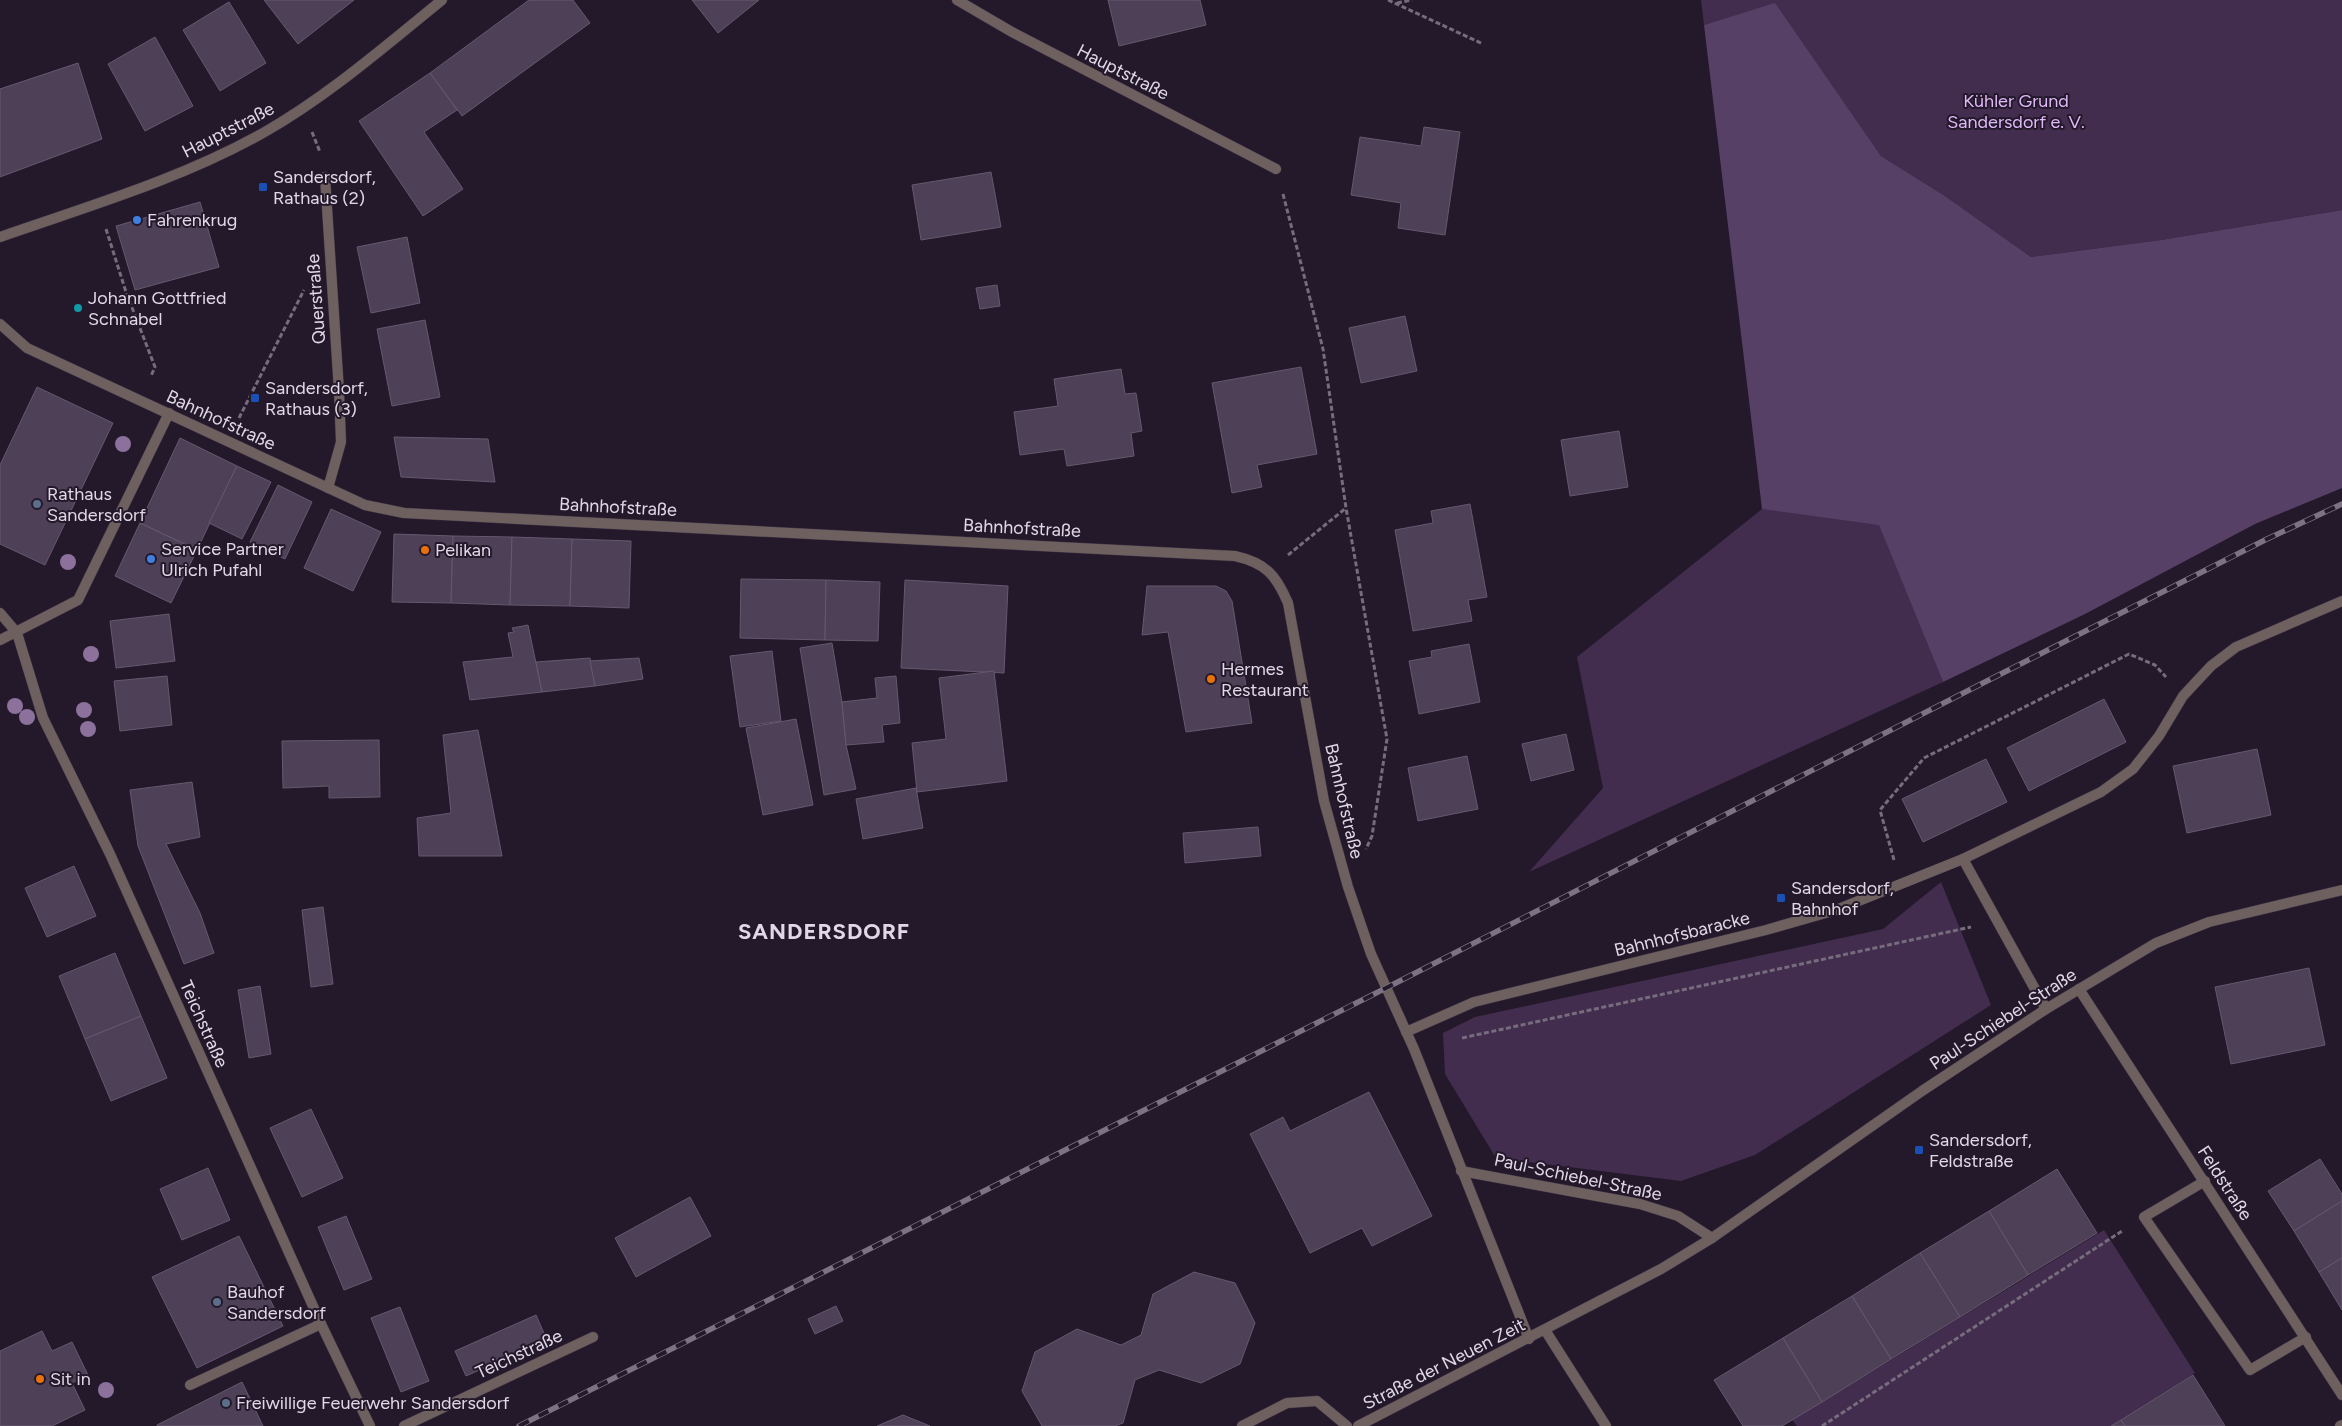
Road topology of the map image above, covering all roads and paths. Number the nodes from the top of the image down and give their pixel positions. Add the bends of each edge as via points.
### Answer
1 (442, 0) edge
2 (957, 0) edge
3 (1388, 0) edge
4 (1412, 0) edge
5 (1397, 3) junction
6 (1483, 44) dead end
7 (300, 111) junction
8 (1276, 169) joint
9 (325, 177) joint
10 (98, 202) junction
11 (0, 237) edge
12 (329, 259) junction
13 (0, 324) edge
14 (141, 400) junction
15 (169, 413) junction
16 (227, 442) junction
17 (328, 488) junction
18 (1346, 508) junction
19 (1268, 571) junction
20 (2342, 601) edge
21 (0, 613) edge
22 (17, 633) junction
23 (0, 640) edge
24 (2184, 696) junction
25 (1963, 859) junction
26 (1901, 885) junction
27 (1348, 886) junction
28 (2342, 890) edge
29 (1996, 922) junction
30 (2079, 989) junction
31 (2046, 1009) junction
32 (1406, 1032) junction
33 (1414, 1049) junction
34 (1461, 1171) junction
35 (2205, 1181) junction
36 (2144, 1217) junction
37 (1712, 1238) junction
38 (321, 1324) junction
39 (1545, 1330) junction
40 (2306, 1336) junction
41 (593, 1337) dead end
42 (1529, 1339) junction
43 (190, 1385) dead end
44 (2342, 1395) edge
45 (370, 1426) edge
46 (404, 1426) edge
47 (1242, 1426) edge
48 (1347, 1426) edge
49 (1358, 1426) edge
50 (1606, 1426) edge
51 (1822, 1426) edge

1 - 7 street, Hauptstraße via 348,77
2 - 8 street, Hauptstraße via 1012,32
3 - 5 path
4 - 5 path
5 - 6 path
7 - 9 path via 315,138
7 - 10 street, Hauptstraße via 226,152 169,177
8 - 18 path via 1323,349
9 - 12 street, Querstraße
10 - 11 street, Hauptstraße
10 - 14 path via 126,292 155,367
12 - 16 path via 313,273
12 - 17 street, Querstraße via 341,442
13 - 14 street, Bahnhofstraße via 26,348
14 - 15 street, Bahnhofstraße
15 - 16 street, Bahnhofstraße
15 - 22 street via 78,600
16 - 17 street, Bahnhofstraße
17 - 19 street, Bahnhofstraße via 365,505 404,513 1235,556 1254,560
18 - 19 path
18 - 27 path via 1387,739 1372,836
19 - 27 street, Bahnhofstraße via 1288,603 1324,801
20 - 24 street, Bahnhofsbaracke via 2236,647 2211,666
21 - 22 street, Teichstraße
22 - 23 street
22 - 38 street, Teichstraße via 43,718 110,854
24 - 25 street, Bahnhofsbaracke via 2133,769 2101,792
24 - 26 path via 2155,665 2130,654 1924,758 1880,810
25 - 26 street, Bahnhofsbaracke
25 - 29 street
26 - 32 street, Bahnhofsbaracke via 1836,910 1766,930 1474,1002
27 - 32 street, Bahnhofstraße via 1370,954
28 - 30 street, Paul-Schiebel-Straße via 2209,922 2156,943
29 - 31 street
29 - 33 path
30 - 31 street, Paul-Schiebel-Straße
30 - 35 street, Feldstraße
31 - 37 street, Paul-Schiebel-Straße
32 - 33 street, Bahnhofstraße
33 - 34 street, Bahnhofstraße
34 - 37 street, Paul-Schiebel-Straße via 1640,1204 1678,1216
34 - 42 street, Bahnhofstraße
35 - 36 street
35 - 40 street, Feldstraße
36 - 40 street via 2250,1370
36 - 51 path
37 - 39 street, Paul-Schiebel-Straße via 1661,1269
38 - 43 street
38 - 45 street, Teichstraße
39 - 42 street, Straße der Neuen Zeit
39 - 50 street
40 - 44 street, Feldstraße
41 - 46 street, Teichstraße
42 - 49 street, Straße der Neuen Zeit
47 - 48 street, Straße der Neuen Zeit via 1287,1403 1317,1401

